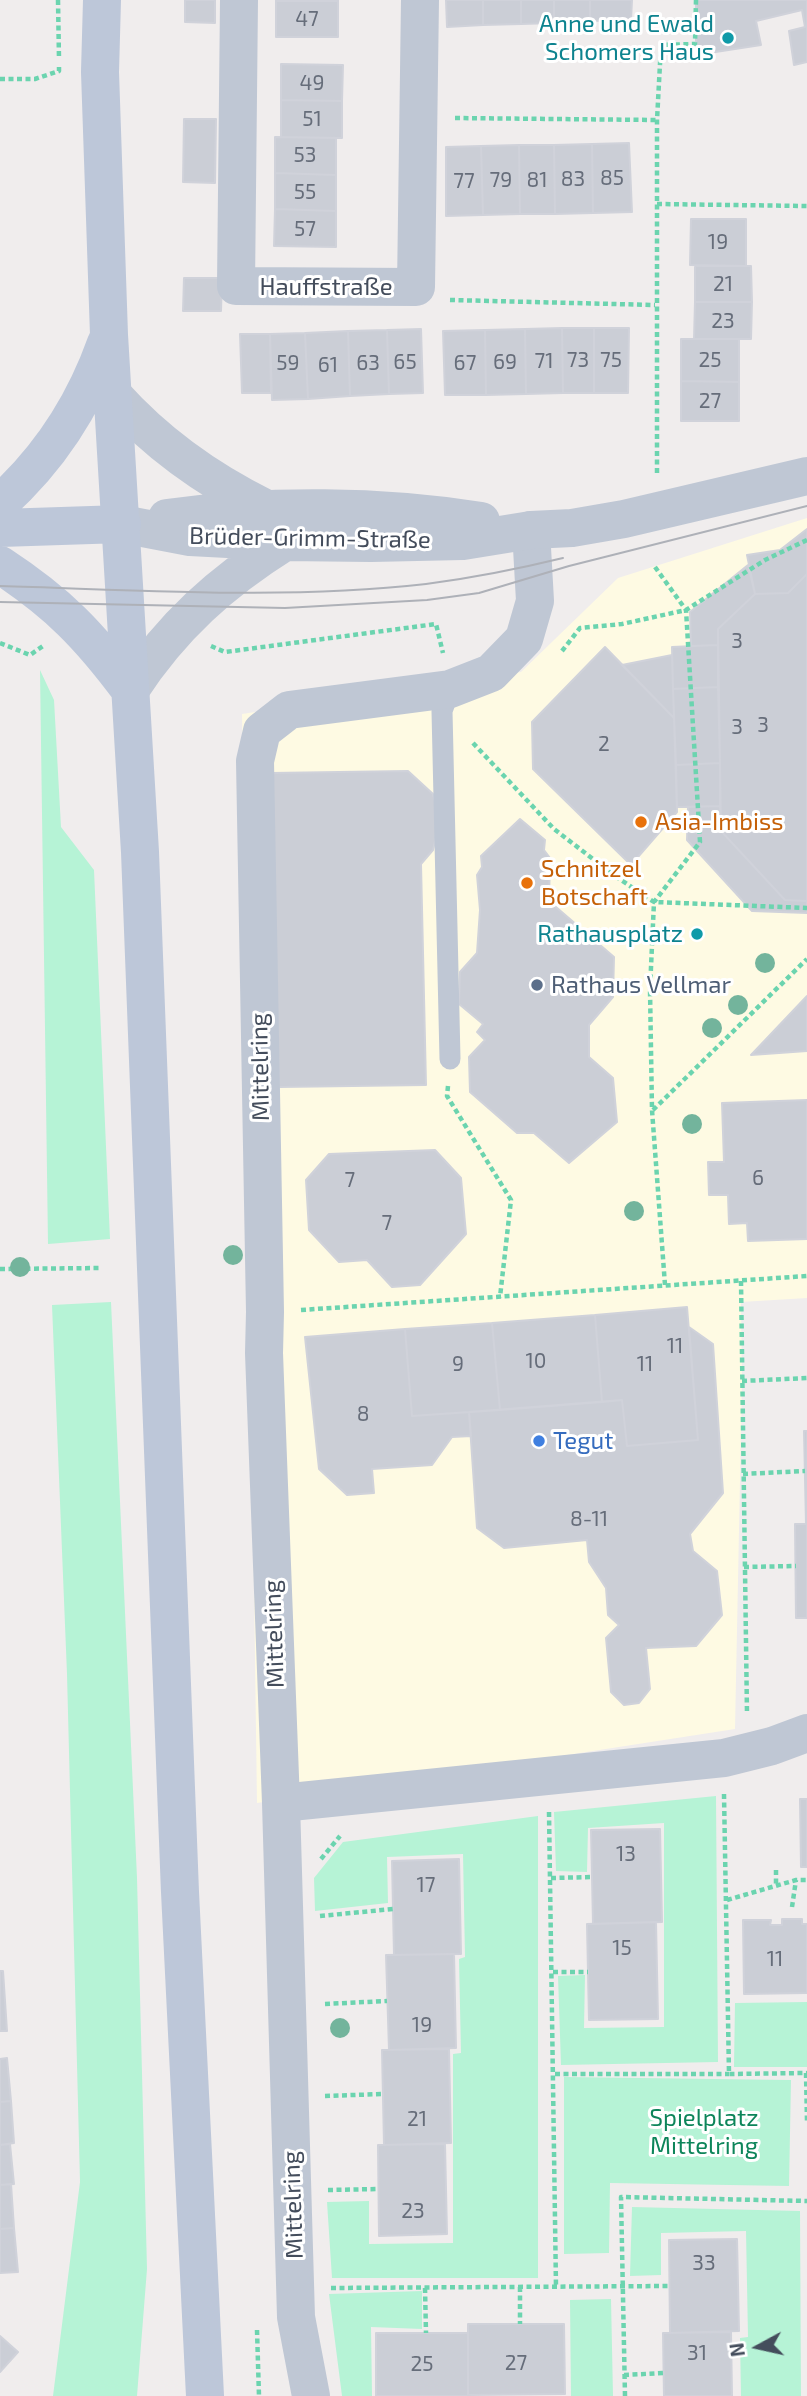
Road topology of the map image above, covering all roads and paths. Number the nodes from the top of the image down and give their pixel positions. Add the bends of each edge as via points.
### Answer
1 (58, 0) edge
2 (102, 0) edge
3 (239, 0) edge
4 (420, 0) edge
5 (696, 0) edge
6 (0, 79) edge
7 (418, 117) junction
8 (657, 120) junction
9 (657, 204) junction
10 (807, 206) edge
11 (416, 287) junction
12 (655, 305) junction
13 (109, 335) junction
14 (113, 395) junction
15 (807, 476) edge
16 (657, 485) dead end
17 (0, 503) edge
18 (267, 509) junction
19 (122, 524) junction
20 (0, 528) edge
21 (531, 530) junction
22 (807, 540) edge
23 (285, 542) junction
24 (0, 565) edge
25 (655, 567) dead end
26 (686, 610) junction
27 (74, 622) junction
28 (174, 631) junction
29 (0, 643) edge
30 (555, 659) dead end
31 (130, 690) junction
32 (446, 700) junction
33 (654, 902) junction
34 (807, 908) edge
35 (807, 959) edge
36 (450, 1059) joint
37 (652, 1110) junction
38 (99, 1268) dead end
39 (0, 1269) edge
40 (807, 1276) edge
41 (741, 1281) junction
42 (664, 1285) junction
43 (500, 1297) junction
44 (265, 1312) junction
45 (807, 1378) edge
46 (742, 1381) junction
47 (805, 1471) dead end
48 (743, 1474) junction
49 (796, 1566) dead end
50 (744, 1567) junction
51 (807, 1733) edge
52 (737, 1755) junction
53 (548, 1775) junction
54 (281, 1803) junction
55 (352, 1835) dead end
56 (316, 1865) dead end
57 (776, 1870) dead end
58 (592, 1877) dead end
59 (551, 1878) junction
60 (796, 1880) junction
61 (807, 1880) edge
62 (776, 1885) junction
63 (727, 1900) junction
64 (792, 1907) dead end
65 (393, 1909) dead end
66 (309, 1917) dead end
67 (553, 1972) junction
68 (588, 1972) dead end
69 (387, 2001) dead end
70 (324, 2004) dead end
71 (555, 2074) junction
72 (729, 2074) junction
73 (382, 2094) dead end
74 (314, 2096) dead end
75 (807, 2121) edge
76 (378, 2189) dead end
77 (317, 2190) dead end
78 (807, 2201) edge
79 (670, 2286) dead end
80 (520, 2287) junction
81 (556, 2287) junction
82 (623, 2287) junction
83 (295, 2288) junction
84 (425, 2288) junction
85 (520, 2324) dead end
86 (426, 2333) dead end
87 (663, 2373) dead end
88 (624, 2375) junction
89 (205, 2396) edge
90 (311, 2396) edge
91 (625, 2396) edge

1 - 6 path via 59,71 35,79
2 - 13 main road via 100,72
3 - 11 street, Hauffstraße via 236,286
4 - 7 street, Hauffstraße
5 - 8 path via 695,44 660,45
7 - 8 path
7 - 11 street, Hauffstraße
8 - 9 path
9 - 10 path
9 - 12 path
11 - 12 path via 443,300
12 - 16 path
13 - 14 main road
13 - 17 main road via 77,410 35,468
14 - 18 street via 179,458
14 - 19 main road
15 - 21 street, Brüder-Grimm-Straße via 624,519
18 - 19 street, Brüder-Grimm-Straße
18 - 21 street, Brüder-Grimm-Straße via 390,511
19 - 20 main road
19 - 23 street, Brüder-Grimm-Straße via 190,537
19 - 31 main road
21 - 23 street, Brüder-Grimm-Straße via 463,541
21 - 32 street, Mittelring via 535,601 524,639 491,673
22 - 26 path via 765,559
23 - 28 street via 215,591
24 - 27 main road
25 - 26 path
26 - 30 path via 580,628
26 - 33 path via 700,842
27 - 29 path via 30,655
27 - 31 main road
28 - 31 street
28 - 32 path via 225,652 436,624
31 - 89 main road
32 - 33 path via 554,829
32 - 36 lane
32 - 44 street, Mittelring via 289,710 262,731 255,761
33 - 34 path
33 - 37 path
35 - 37 path
36 - 43 path via 447,1096 511,1200
37 - 42 path
38 - 39 path
40 - 41 path
41 - 42 path
41 - 46 path
42 - 43 path
43 - 44 path
44 - 54 street, Mittelring
45 - 46 path
46 - 48 path
47 - 48 path
48 - 50 path
49 - 50 path
50 - 52 path via 745,1695
51 - 52 street
52 - 53 street
52 - 63 path
53 - 54 street
53 - 59 path
54 - 83 street, Mittelring
55 - 56 path via 339,1836
57 - 62 path
58 - 59 path
59 - 67 path
60 - 61 path
60 - 62 path
60 - 64 path
62 - 63 path
63 - 72 path
65 - 66 path
67 - 68 path
67 - 71 path
69 - 70 path
71 - 72 path
71 - 81 path
72 - 75 path via 806,2073
73 - 74 path
76 - 77 path
78 - 82 path via 621,2197
79 - 82 path
80 - 81 path
80 - 84 path
80 - 85 path
81 - 82 path
82 - 88 path
83 - 84 path
83 - 90 street, Mittelring
84 - 86 path
87 - 88 path
88 - 91 path

